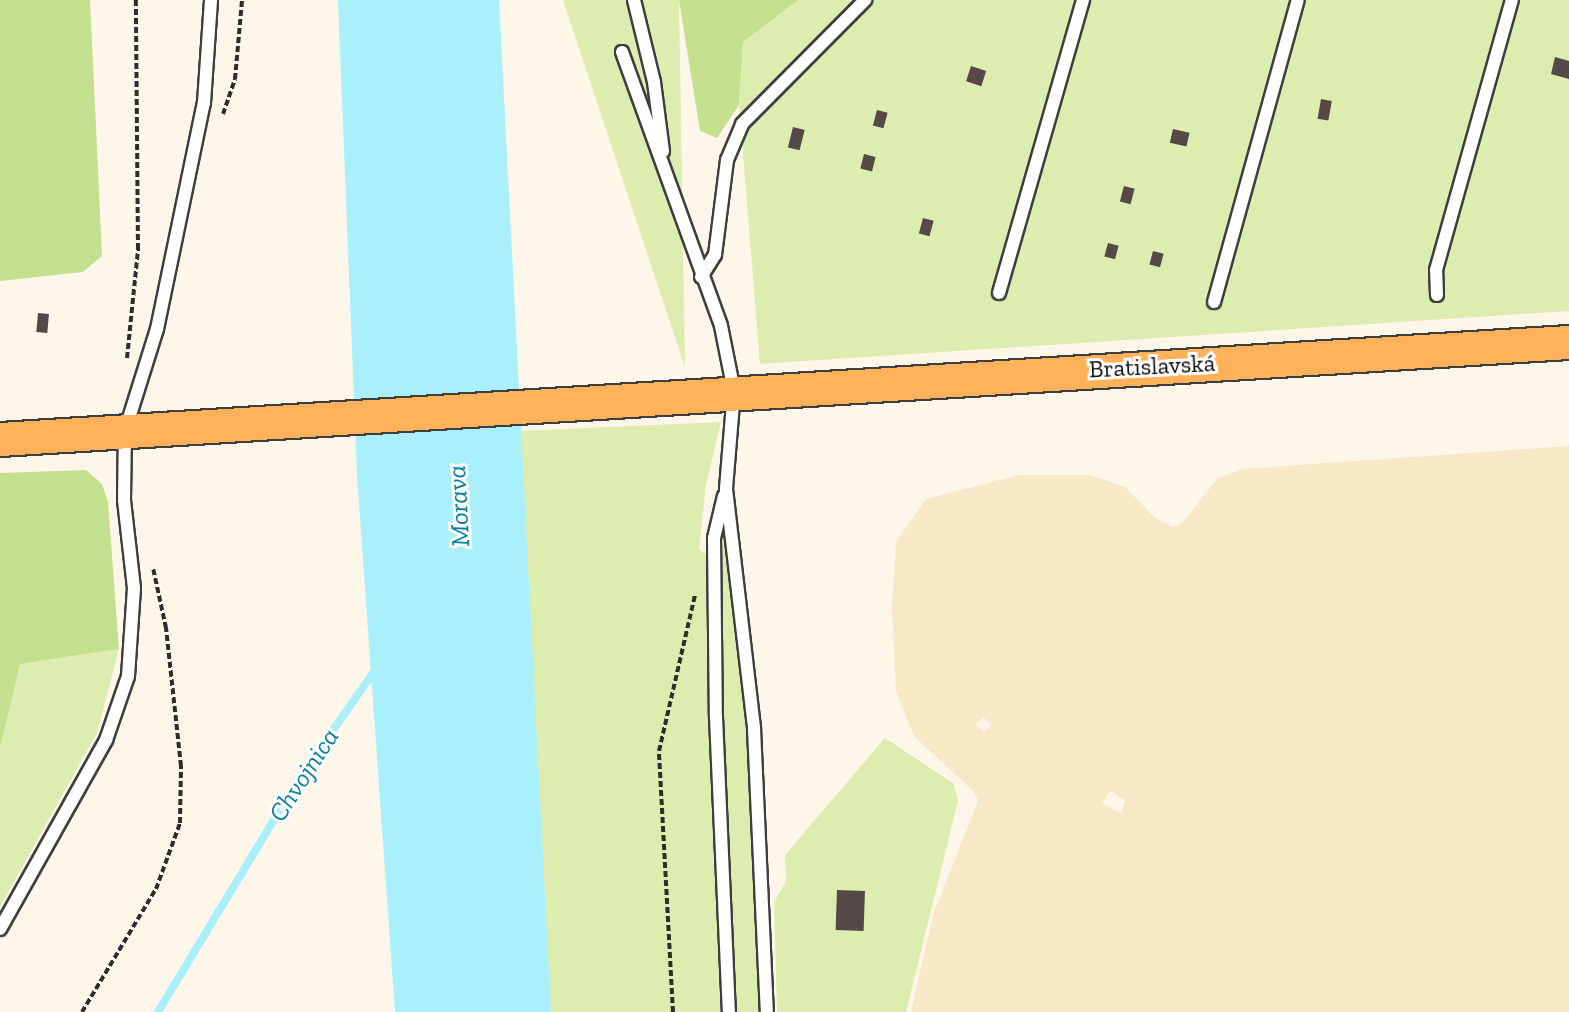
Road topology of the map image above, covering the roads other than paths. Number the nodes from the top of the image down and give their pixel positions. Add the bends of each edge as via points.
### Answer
1 (211, 0) edge
2 (634, 0) edge
3 (865, 0) edge
4 (1083, 0) edge
5 (1298, 0) edge
6 (1512, 0) edge
7 (622, 52) dead end
8 (663, 161) junction
9 (702, 277) junction
10 (999, 293) dead end
11 (1437, 295) dead end
12 (1214, 302) dead end
13 (1569, 342) edge
14 (734, 391) junction
15 (135, 430) junction
16 (0, 439) edge
17 (726, 489) junction
18 (0, 929) edge
19 (729, 1012) edge
20 (767, 1012) edge

1 - 15 lane via 202,114 157,328 134,393
2 - 8 lane via 654,82
3 - 9 lane via 742,124 727,160 715,255
4 - 10 lane
5 - 12 lane
6 - 11 lane via 1436,270
7 - 8 lane
8 - 9 lane
9 - 14 lane via 721,326
13 - 14 main road, Bratislavská
14 - 15 main road, Bratislavská
14 - 17 lane
15 - 16 main road, Bratislavská
15 - 18 lane via 128,533 134,622 119,710
17 - 19 lane via 714,538
17 - 20 lane via 754,729

